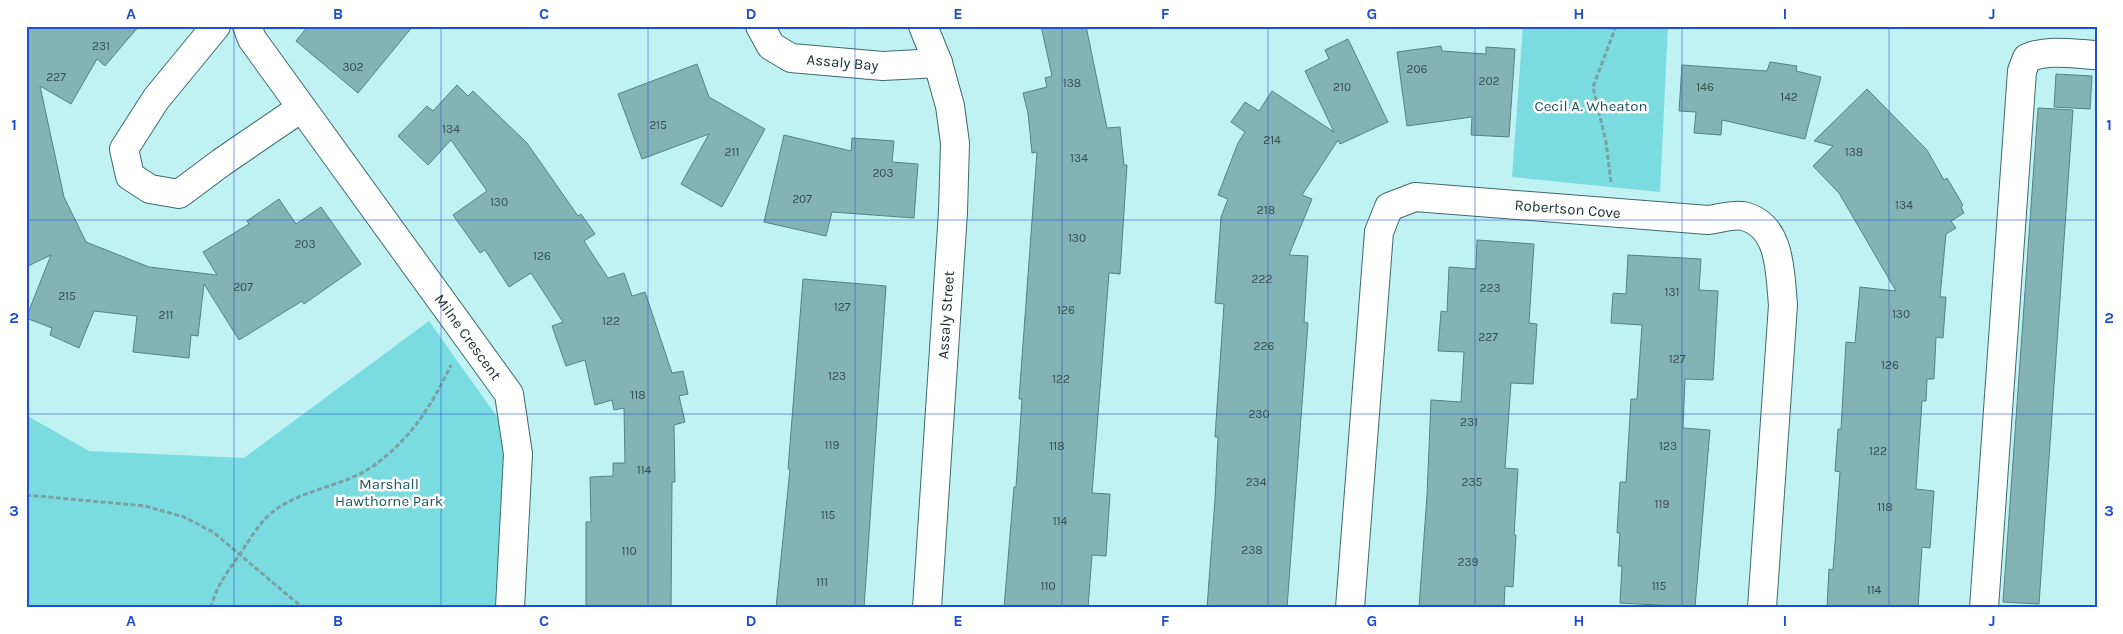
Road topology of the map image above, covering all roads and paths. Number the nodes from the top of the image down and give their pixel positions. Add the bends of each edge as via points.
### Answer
1 (216, 26) edge
2 (248, 26) edge
3 (760, 26) edge
4 (923, 26) edge
5 (1616, 26) edge
6 (2097, 55) edge
7 (938, 63) junction
8 (300, 108) junction
9 (1612, 188) dead end
10 (453, 360) dead end
11 (26, 495) edge
12 (240, 554) junction
13 (211, 608) edge
14 (303, 608) edge
15 (510, 608) edge
16 (927, 608) edge
17 (1350, 608) edge
18 (1762, 608) edge
19 (1984, 608) edge

1 - 8 street via 156,99 124,149 130,176 150,189 179,194
2 - 8 street, Milne Crescent via 252,39
3 - 7 street, Assaly Bay via 772,46 791,58 883,66
4 - 7 street, Assaly Street
5 - 9 path via 1593,87 1606,142
6 - 19 street via 2037,54 2028,58 2022,71
7 - 16 street, Assaly Street via 950,106 955,144
8 - 15 street, Milne Crescent via 509,394 518,454
10 - 12 path via 419,424 387,455 349,478 275,510 254,532
11 - 12 path via 145,506 184,517 213,532
12 - 13 path
12 - 14 path
17 - 18 street, Robertson Cove via 1379,232 1389,207 1415,197 1708,220 1743,216 1765,228 1779,257 1783,305

